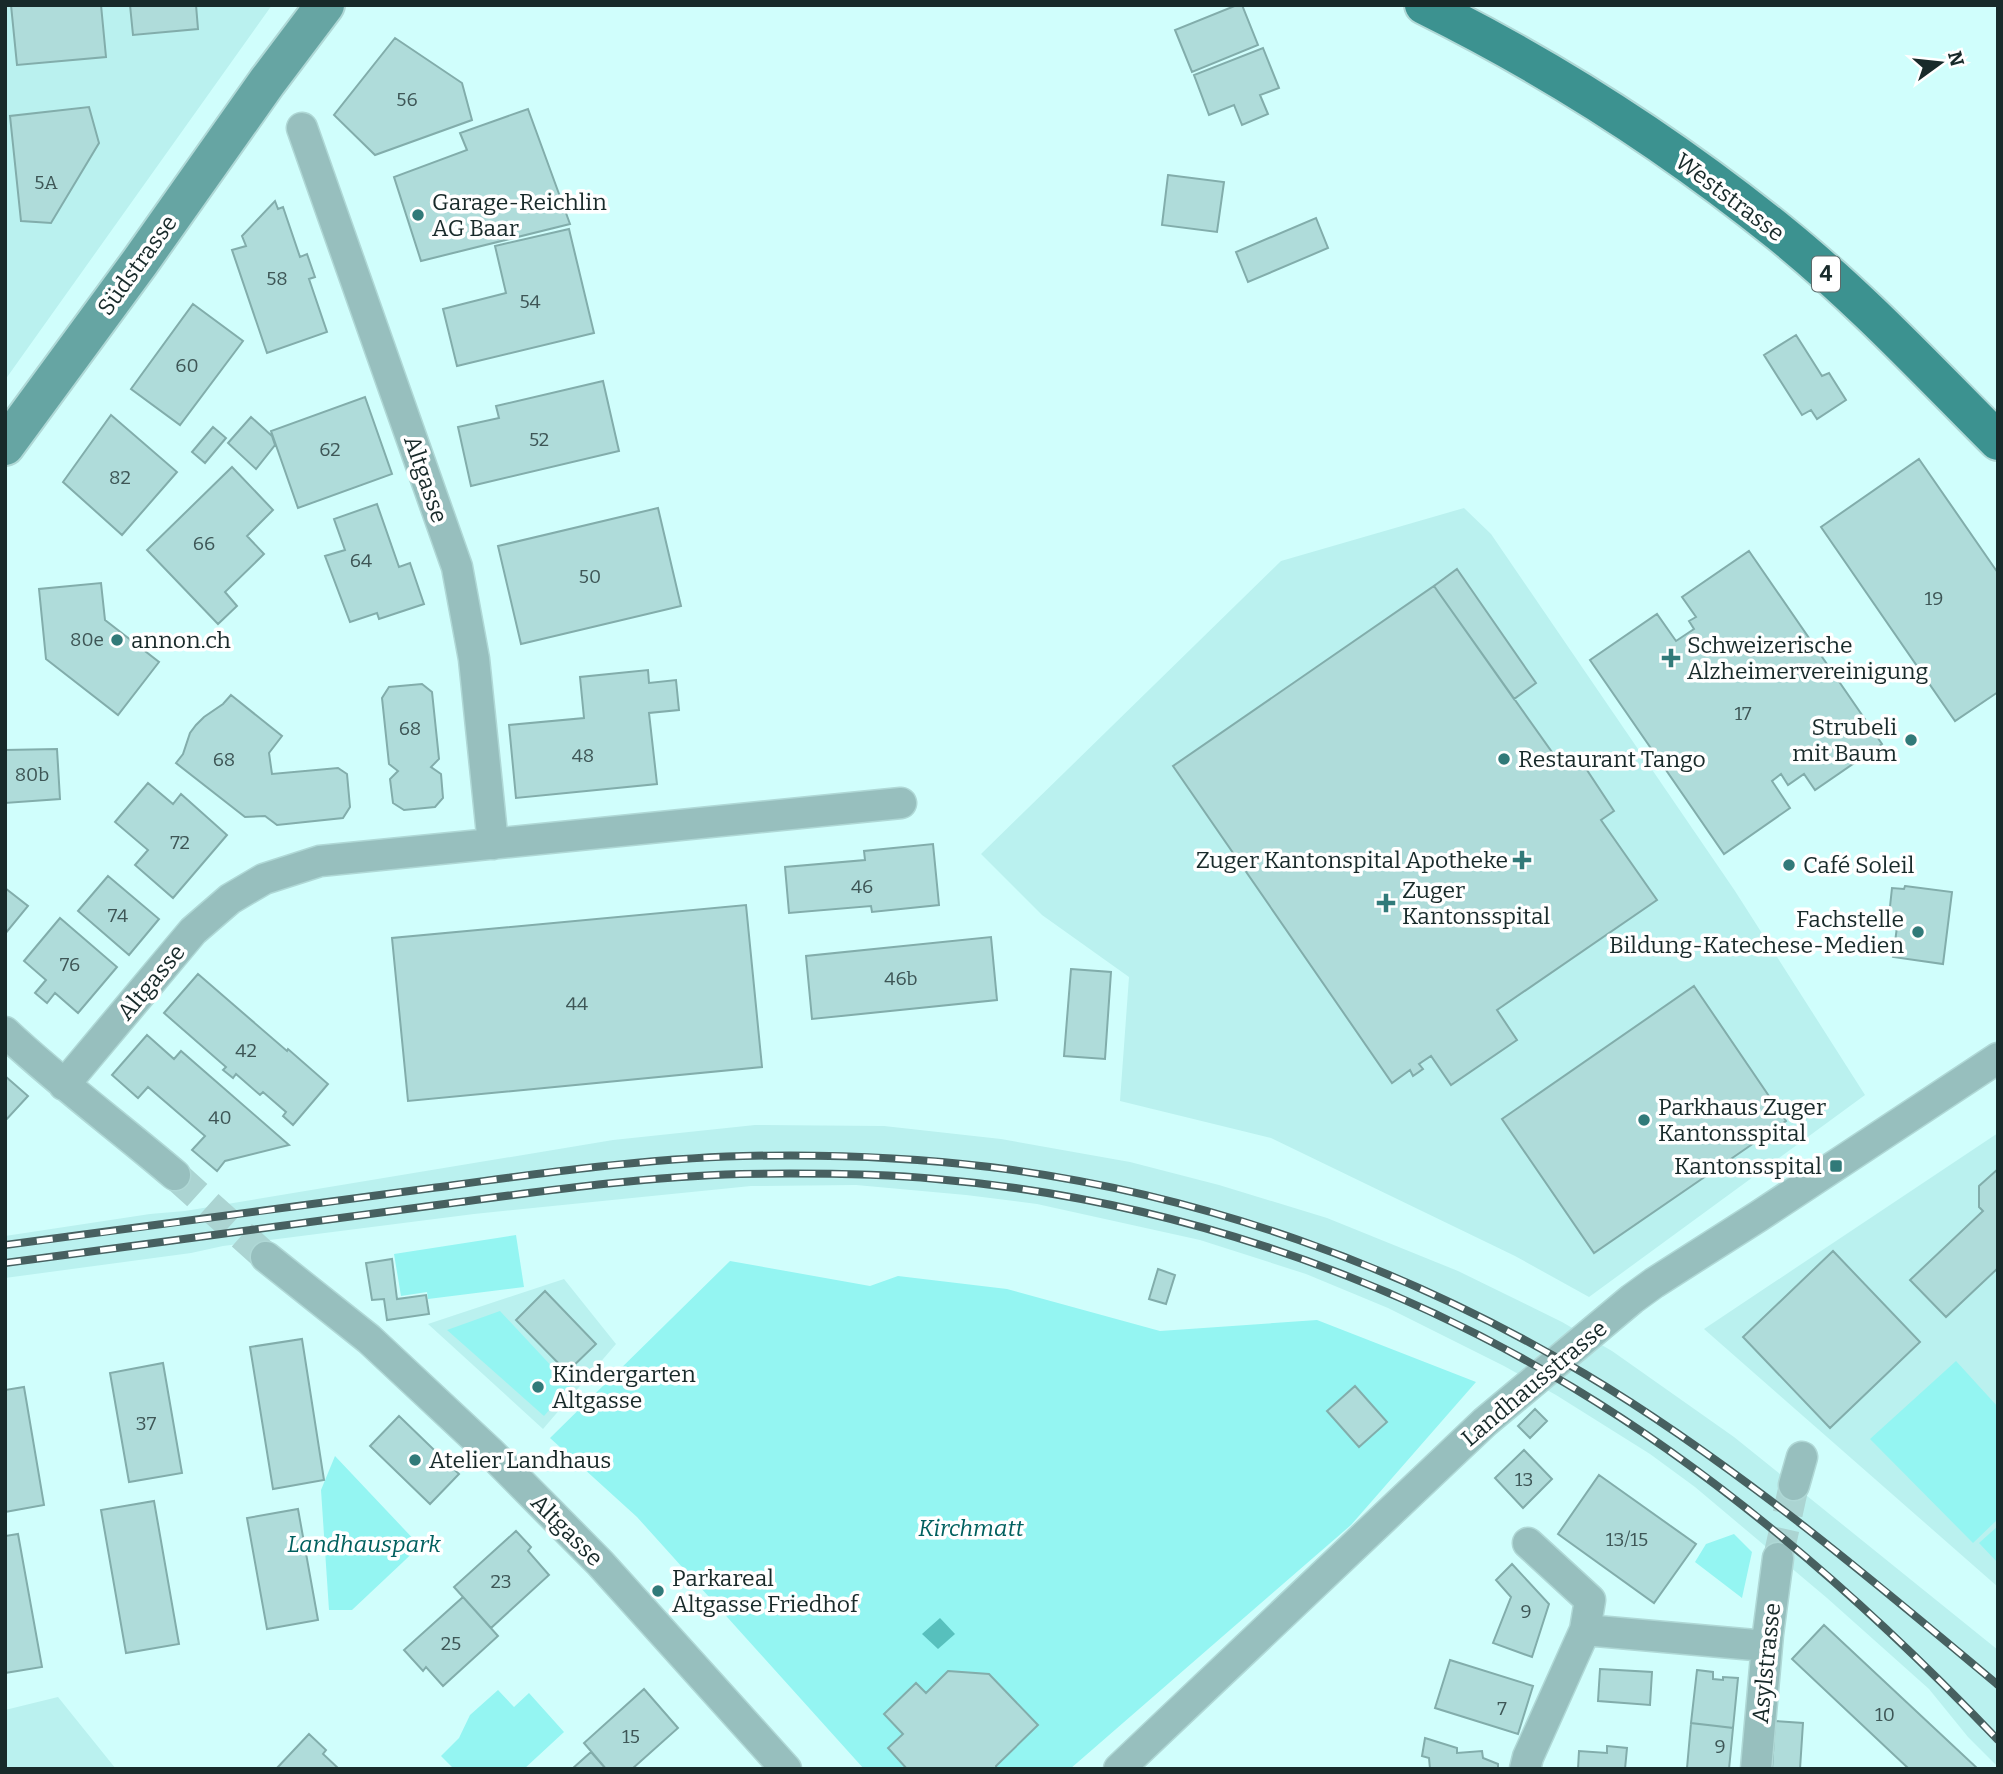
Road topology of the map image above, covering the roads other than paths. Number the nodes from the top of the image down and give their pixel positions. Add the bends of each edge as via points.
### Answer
1 (305, 5) edge
2 (325, 5) edge
3 (1424, 5) edge
4 (267, 82) junction
5 (302, 128) dead end
6 (1998, 441) edge
7 (5, 446) edge
8 (901, 803) dead end
9 (493, 844) junction
10 (5, 1032) edge
11 (1998, 1058) edge
12 (64, 1085) junction
13 (175, 1175) tunnel mouth
14 (266, 1257) tunnel mouth
15 (1802, 1457) dead end
16 (1794, 1485) tunnel mouth
17 (1528, 1543) dead end
18 (1778, 1558) tunnel mouth
19 (1586, 1630) junction
20 (1766, 1646) junction
21 (1127, 1762) edge
22 (786, 1769) edge
23 (1525, 1769) edge
24 (1756, 1769) edge

1 - 4 main road, Südstrasse
2 - 4 main road, Südstrasse
3 - 6 main road, Weststrasse / 4 via 1609,110 1706,176 1780,233 1868,311
4 - 7 main road, Südstrasse
5 - 9 street, Altgasse via 457,567 474,659
8 - 9 street, Altgasse
9 - 12 street, Altgasse via 320,861 264,879 193,931
10 - 12 street
11 - 21 street, Landhausstrasse via 1632,1299 1466,1439
12 - 13 street
14 - 22 street, Altgasse via 369,1339 491,1453 600,1563
15 - 16 street
17 - 19 street via 1590,1600
18 - 20 street, Asylstrasse
19 - 20 street
19 - 23 street
20 - 24 street, Asylstrasse

